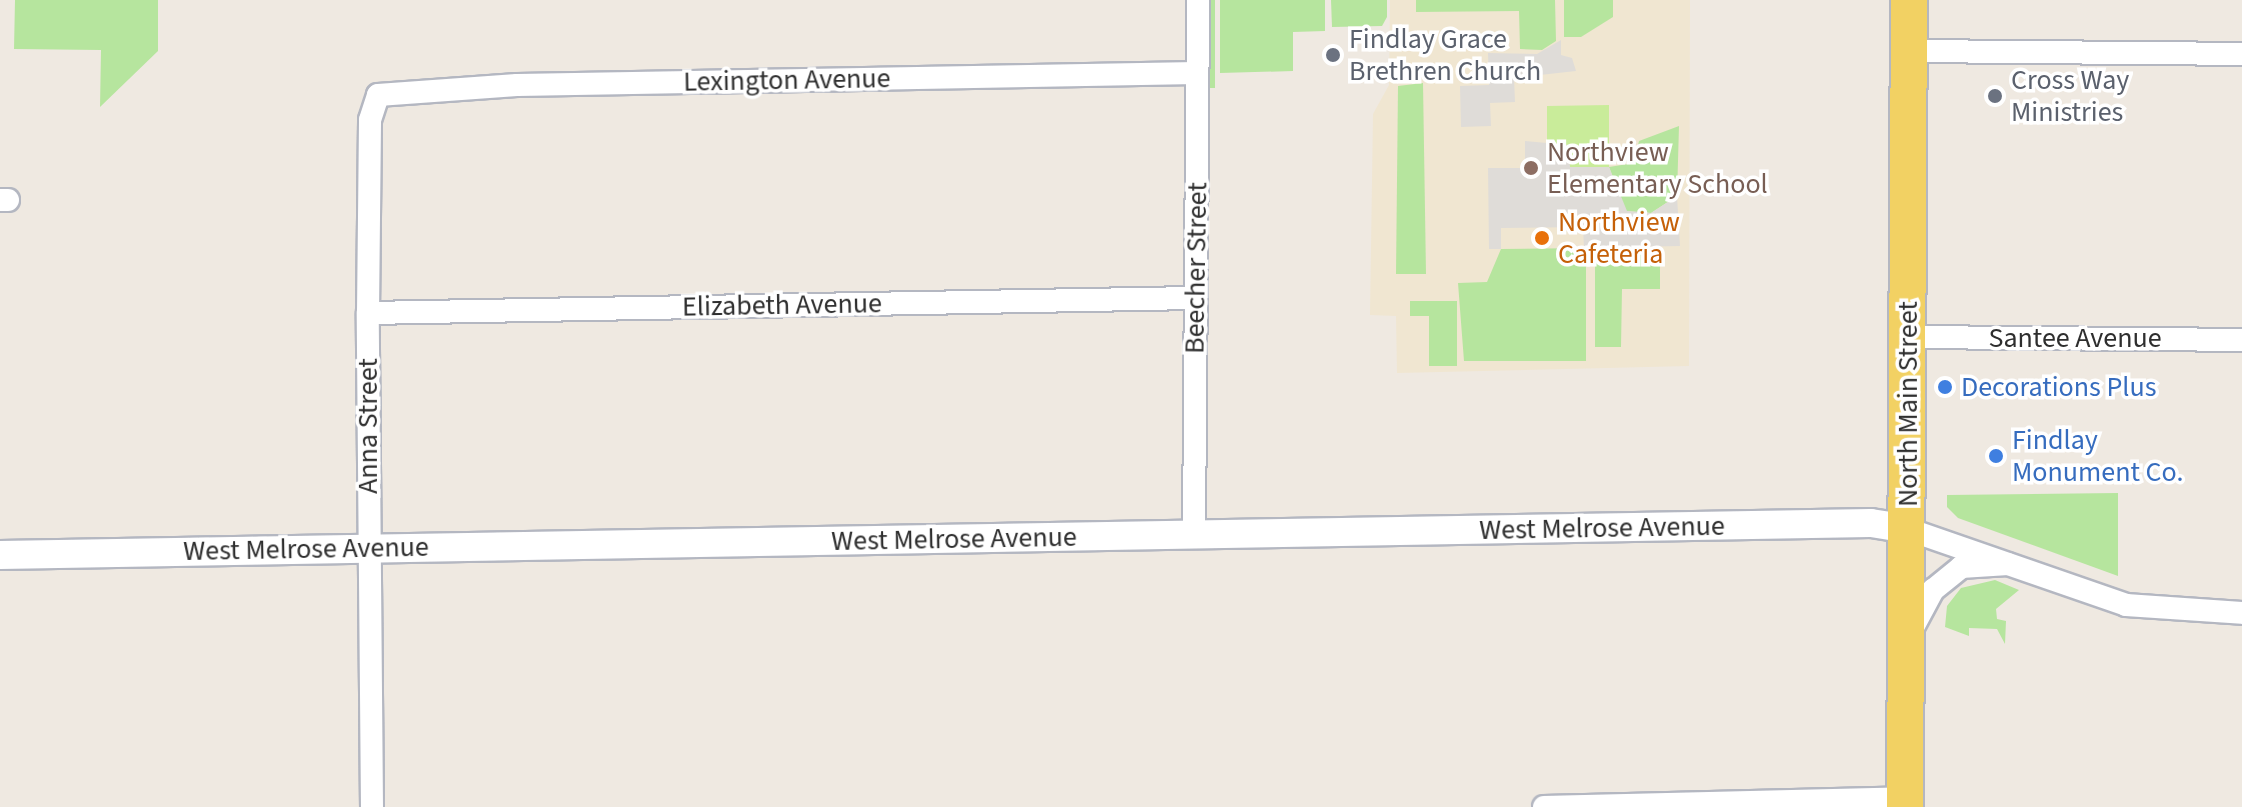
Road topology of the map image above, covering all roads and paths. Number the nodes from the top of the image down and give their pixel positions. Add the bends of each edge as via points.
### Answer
1 (1198, 0) edge
2 (1909, 0) edge
3 (1909, 51) junction
4 (2242, 54) edge
5 (1197, 73) junction
6 (378, 95) joint
7 (1196, 298) junction
8 (368, 313) junction
9 (1909, 337) junction
10 (2242, 340) edge
11 (1907, 529) junction
12 (1194, 535) junction
13 (370, 548) junction
14 (0, 555) edge
15 (2015, 564) junction
16 (2242, 613) edge
17 (1907, 639) junction
18 (1905, 803) edge
19 (372, 807) edge
20 (1544, 807) edge

1 - 5 street, Beecher Street
2 - 3 main road, North Main Street
3 - 4 street
3 - 9 main road, North Main Street
5 - 6 street, Lexington Avenue via 486,86
5 - 7 street, Beecher Street
6 - 8 street, Anna Street via 370,120
7 - 8 street, Elizabeth Avenue
7 - 12 street, Beecher Street
8 - 13 street, Anna Street
9 - 10 street, Santee Avenue
9 - 11 main road, North Main Street
11 - 12 street, West Melrose Avenue via 1871,523
11 - 15 street
11 - 17 main road, North Main Street
12 - 13 street, West Melrose Avenue
13 - 14 street, West Melrose Avenue
13 - 19 street, Anna Street
15 - 16 street via 2126,605
15 - 17 street via 1961,567 1933,590
17 - 18 main road, North Main Street
18 - 20 street

